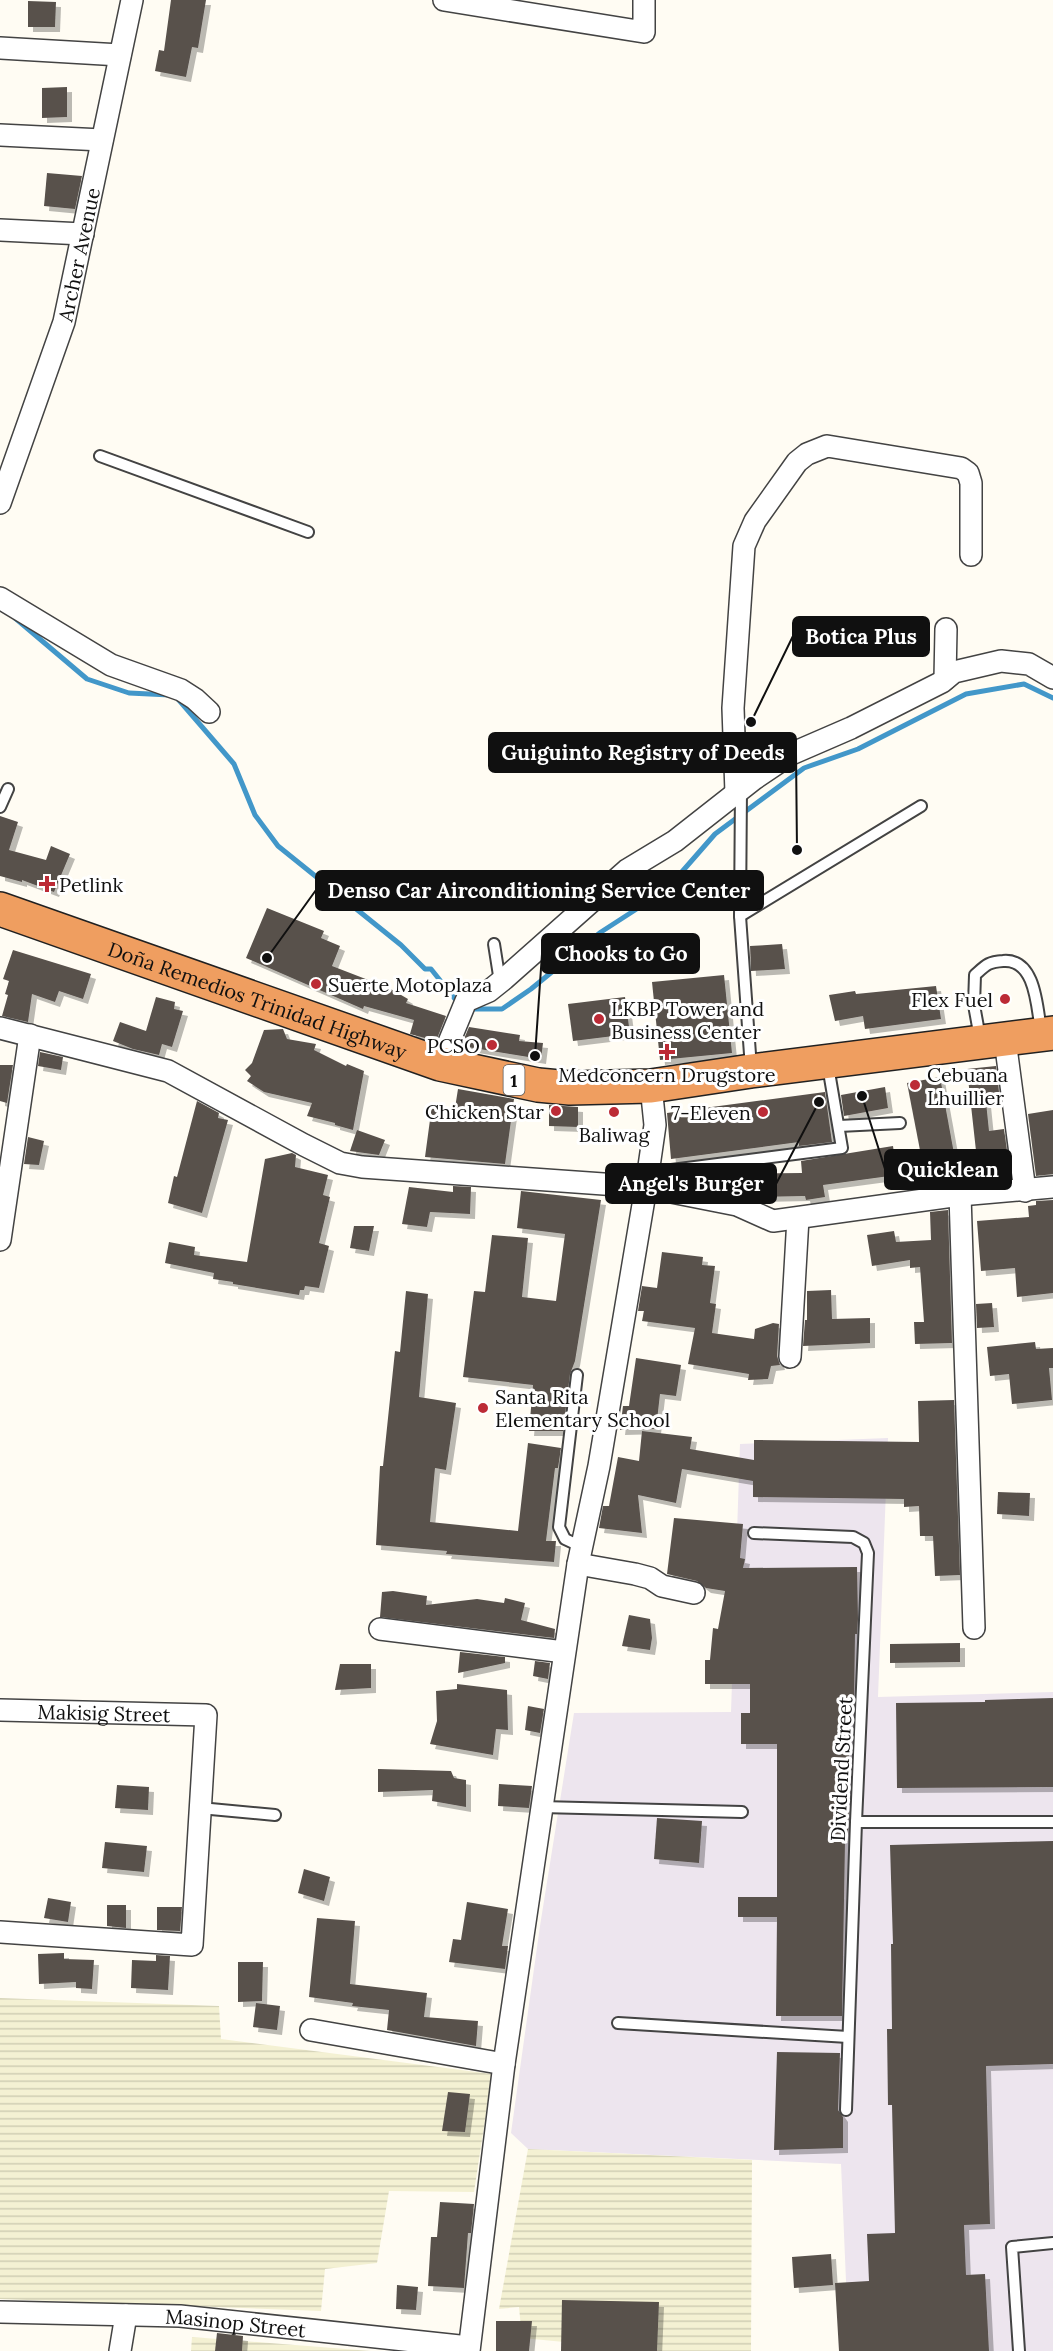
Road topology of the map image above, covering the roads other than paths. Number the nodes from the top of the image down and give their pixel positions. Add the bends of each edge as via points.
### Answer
1 (132, 0) edge
2 (444, 0) edge
3 (644, 0) edge
4 (544, 8) edge
5 (0, 48) edge
6 (120, 55) junction
7 (0, 135) edge
8 (102, 140) junction
9 (0, 230) edge
10 (83, 234) junction
11 (100, 456) dead end
12 (0, 503) edge
13 (308, 532) dead end
14 (971, 555) dead end
15 (0, 598) edge
16 (946, 628) dead end
17 (1053, 678) edge
18 (945, 679) junction
19 (209, 712) dead end
20 (8, 789) dead end
21 (740, 796) junction
22 (921, 806) dead end
23 (0, 807) edge
24 (0, 909) edge
25 (740, 916) junction
26 (494, 944) dead end
27 (500, 983) junction
28 (0, 1028) edge
29 (1047, 1034) edge
30 (30, 1035) junction
31 (993, 1041) junction
32 (828, 1062) junction
33 (440, 1064) junction
34 (751, 1071) junction
35 (651, 1086) junction
36 (900, 1123) dead end
37 (839, 1126) junction
38 (647, 1180) junction
39 (1053, 1187) edge
40 (1024, 1191) junction
41 (960, 1195) junction
42 (798, 1218) junction
43 (0, 1240) edge
44 (790, 1357) dead end
45 (577, 1374) dead end
46 (754, 1533) dead end
47 (580, 1556) junction
48 (694, 1593) dead end
49 (974, 1628) dead end
50 (380, 1629) dead end
51 (564, 1652) junction
52 (0, 1710) edge
53 (541, 1807) junction
54 (200, 1808) junction
55 (742, 1812) dead end
56 (275, 1815) dead end
57 (1053, 1821) edge
58 (856, 1822) junction
59 (0, 1932) edge
60 (618, 2024) dead end
61 (311, 2030) dead end
62 (848, 2037) junction
63 (504, 2064) junction
64 (846, 2110) dead end
65 (1053, 2243) edge
66 (0, 2312) edge
67 (126, 2314) junction
68 (469, 2349) edge
69 (120, 2351) edge
70 (1019, 2351) edge

1 - 6 street, Archer Avenue
2 - 4 street
3 - 4 street via 644,32
5 - 6 street
6 - 8 street, Archer Avenue
7 - 8 street
8 - 10 street, Archer Avenue
9 - 10 street
10 - 12 street, Archer Avenue via 64,322
11 - 13 lane
14 - 21 street via 971,483 968,473 961,468 827,446 797,462 755,520 744,546 733,708
15 - 19 street via 111,665 181,690
16 - 18 street
17 - 18 street via 1029,664 1001,661 954,672
18 - 21 street via 791,754
20 - 23 lane
21 - 25 lane
21 - 27 street via 627,870
22 - 25 lane
24 - 33 highway, Doña Remedios Trinidad Highway / 1
25 - 34 lane
26 - 27 lane
27 - 33 street via 466,1000
28 - 30 street
29 - 31 highway, Doña Remedios Trinidad Highway / 1
29 - 31 lane via 1023,966 1010,960 989,962 975,975 974,1005
30 - 38 street via 168,1071 340,1163
30 - 43 street
31 - 32 highway, Doña Remedios Trinidad Highway / 1
31 - 40 street
32 - 34 highway, Doña Remedios Trinidad Highway / 1
32 - 37 lane
33 - 35 highway, Doña Remedios Trinidad Highway / 1 via 538,1085
34 - 35 highway, Doña Remedios Trinidad Highway / 1
35 - 38 street via 655,1125
36 - 37 lane
37 - 38 lane via 842,1148
38 - 42 street via 737,1204 773,1221
38 - 47 street
39 - 40 street
40 - 41 street
41 - 42 street
41 - 49 street
42 - 44 street
45 - 47 lane via 559,1527
46 - 58 lane, Dividend Street via 853,1537 864,1542 868,1553
47 - 48 street via 650,1578 662,1586
47 - 51 street
50 - 51 street
51 - 53 street
52 - 54 street, Makisig Street via 206,1715
53 - 55 lane
53 - 63 street
54 - 56 lane
54 - 59 street via 192,1945
57 - 58 lane
58 - 62 lane, Dividend Street
60 - 62 lane
61 - 63 street
62 - 64 lane, Dividend Street
63 - 68 street
65 - 70 lane via 1012,2247
66 - 67 street, Masinop Street
67 - 68 street, Masinop Street via 180,2316
67 - 69 street

